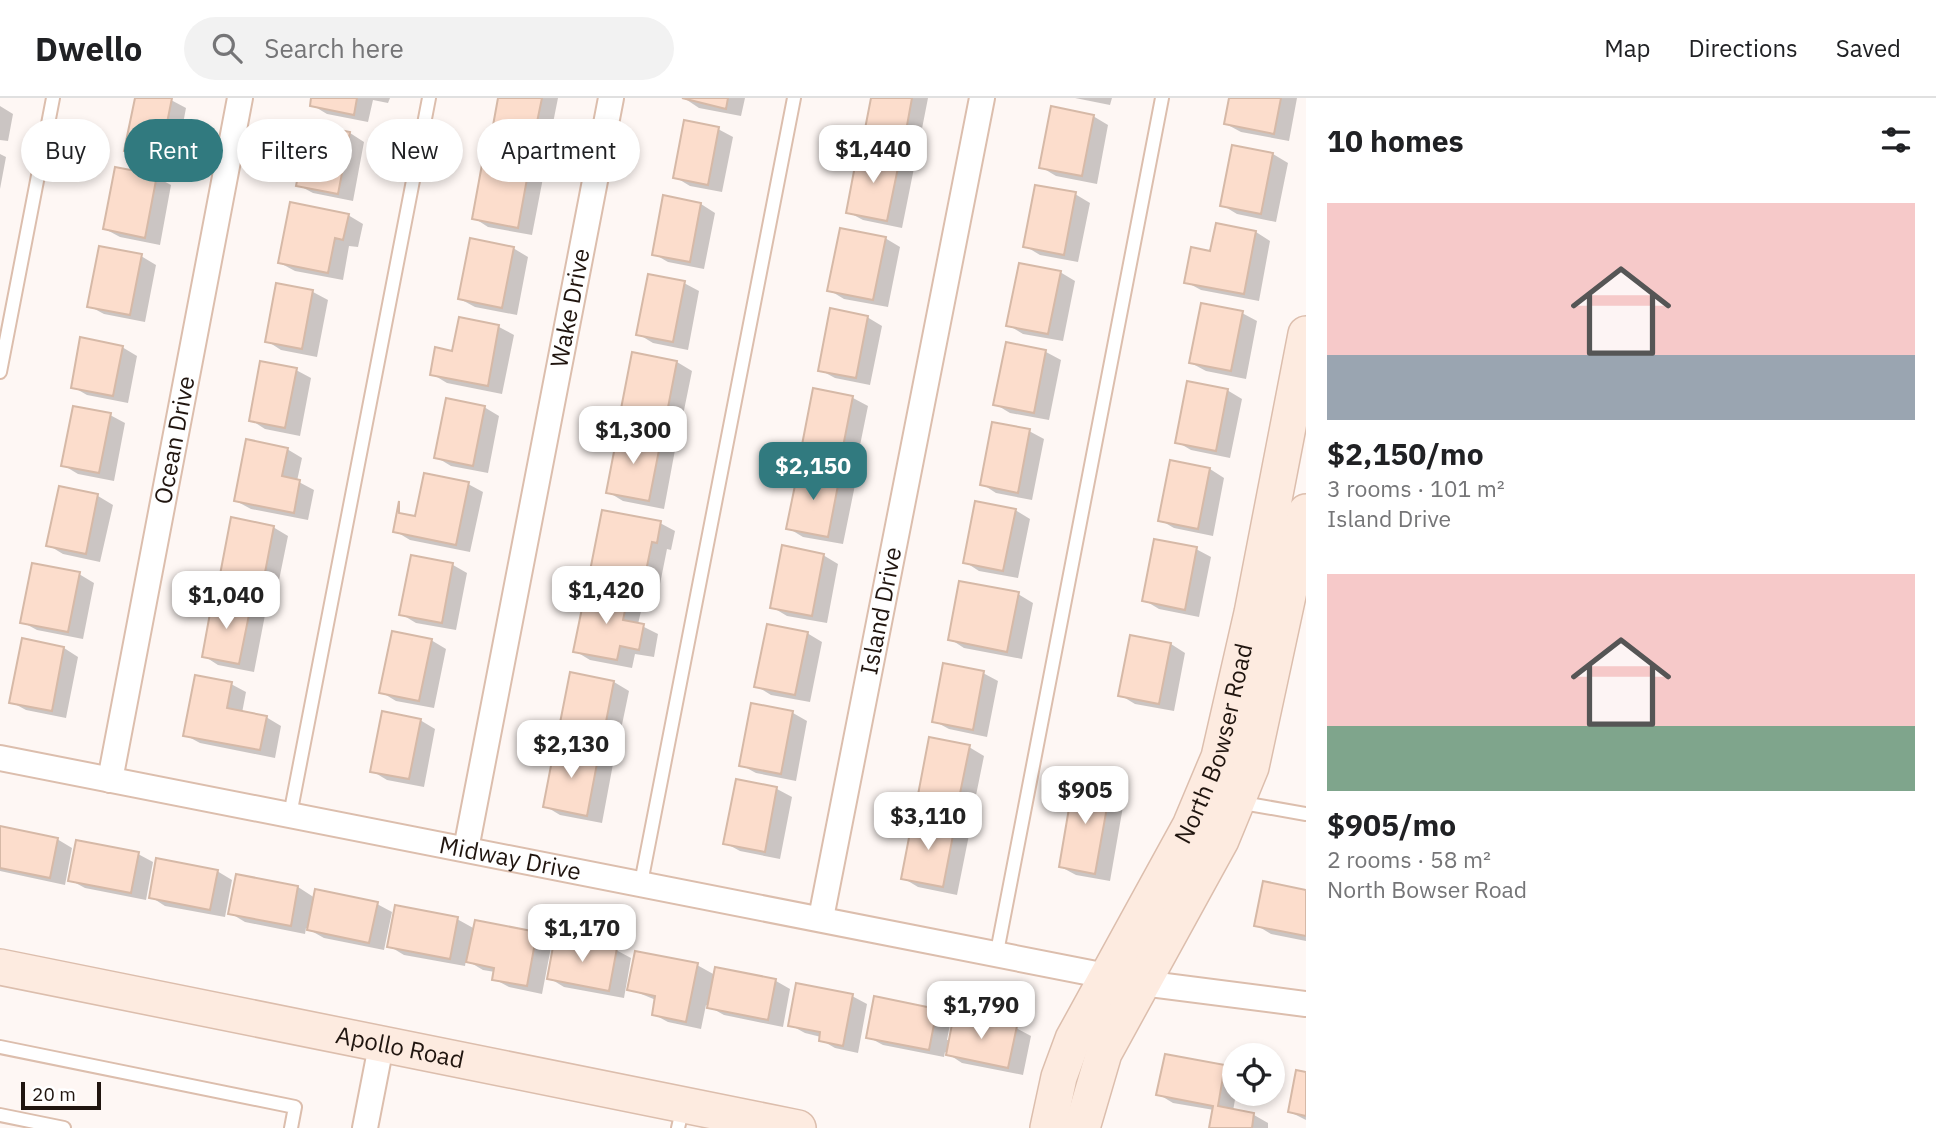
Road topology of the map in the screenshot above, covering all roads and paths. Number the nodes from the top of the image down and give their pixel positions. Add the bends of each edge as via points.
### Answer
1 (53, 98) edge
2 (240, 98) edge
3 (429, 98) edge
4 (611, 98) edge
5 (794, 98) edge
6 (982, 98) edge
7 (1162, 98) edge
8 (1306, 334) edge
9 (0, 372) edge
10 (1306, 512) edge
11 (1281, 619) edge
12 (0, 758) edge
13 (110, 780) junction
14 (1237, 802) junction
15 (1306, 814) edge
16 (290, 815) junction
17 (466, 849) junction
18 (641, 883) junction
19 (821, 918) junction
20 (997, 952) junction
21 (0, 967) edge
22 (1107, 976) junction
23 (1142, 983) junction
24 (1306, 1004) edge
25 (381, 1046) junction
26 (0, 1047) edge
27 (0, 1115) edge
28 (681, 1117) edge
29 (749, 1123) edge
30 (64, 1128) edge
31 (291, 1128) edge
32 (365, 1128) edge
33 (798, 1128) edge
34 (1048, 1128) edge
35 (1082, 1128) edge

1 - 9 lane
2 - 13 street, Ocean Drive
3 - 16 lane
4 - 17 street, Wake Drive
5 - 18 lane
6 - 19 street, Island Drive
7 - 20 lane
8 - 11 street, North Bowser Road
10 - 11 street, North Bowser Road
11 - 14 street, North Bowser Road via 1251,767
11 - 22 street, North Bowser Road via 1190,826
12 - 13 street, Midway Drive
13 - 16 street, Midway Drive
14 - 15 lane
14 - 23 street, North Bowser Road
16 - 17 street, Midway Drive
17 - 18 street, Midway Drive
18 - 19 street, Midway Drive
19 - 20 street, Midway Drive
20 - 22 street, Midway Drive
21 - 25 street, Apollo Road
22 - 23 street, Midway Drive
22 - 34 street, North Bowser Road via 1073,1039
23 - 24 street, Midway Drive
23 - 35 street, North Bowser Road via 1104,1053
25 - 28 street, Apollo Road
25 - 32 street
26 - 31 lane via 295,1107
27 - 30 lane
28 - 29 street, Apollo Road
29 - 33 street, Apollo Road

